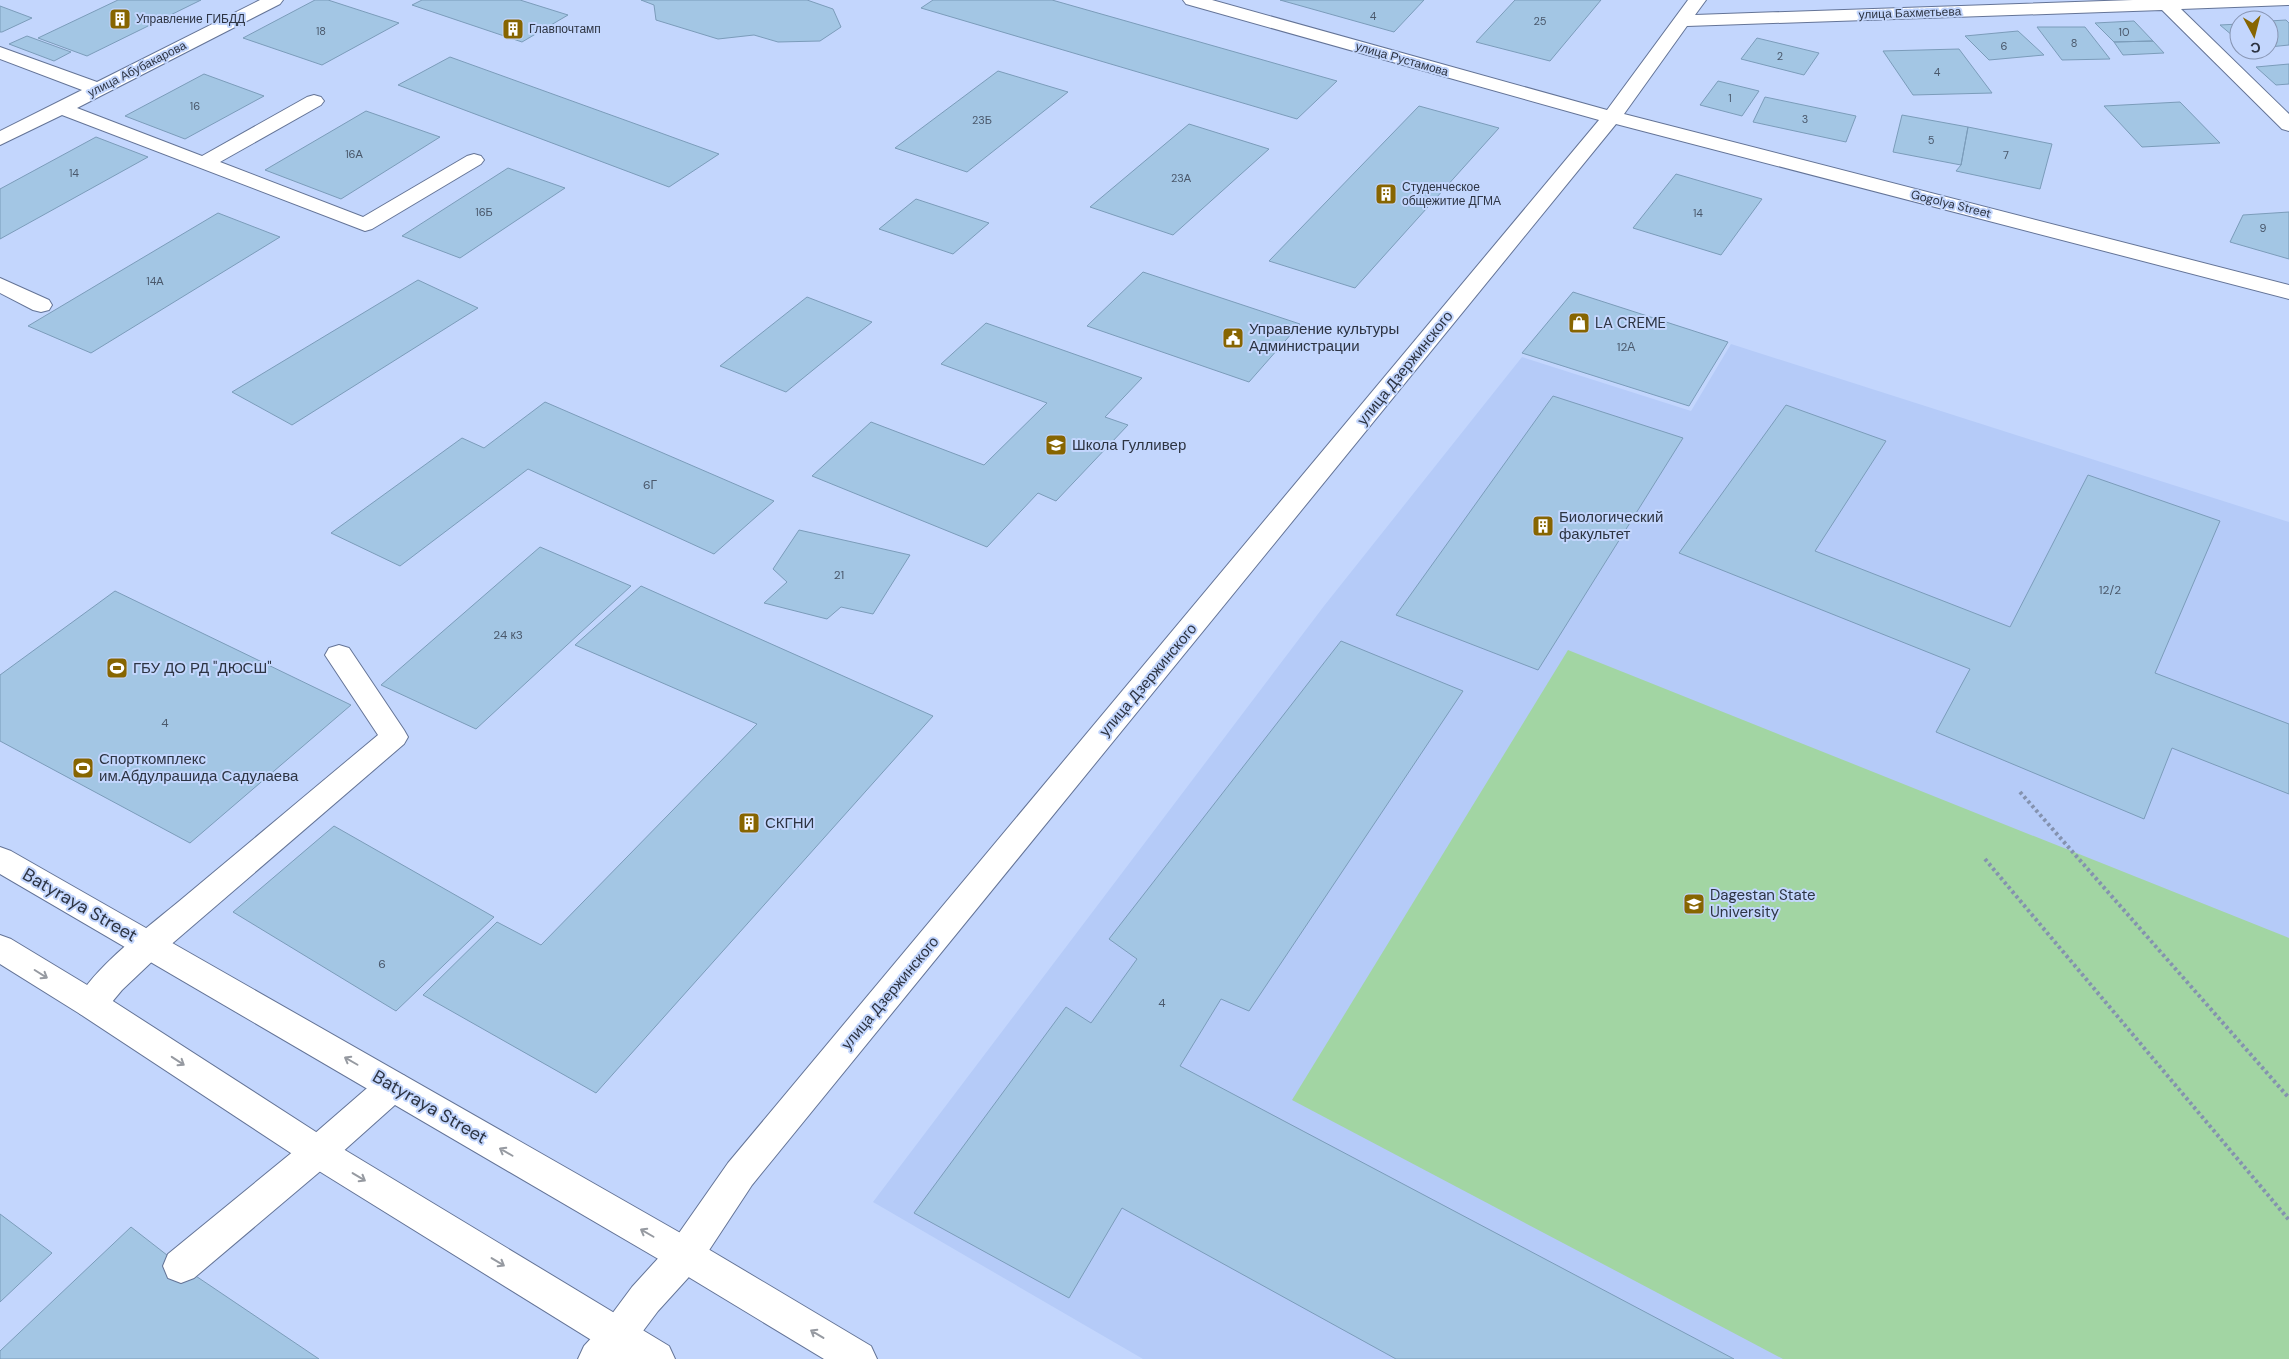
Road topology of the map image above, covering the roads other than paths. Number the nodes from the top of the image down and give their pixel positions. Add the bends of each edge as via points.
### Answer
1 (274, 0) edge
2 (1192, 0) edge
3 (1697, 0) edge
4 (2289, 0) edge
5 (2164, 2) edge
6 (1680, 21) junction
7 (0, 53) edge
8 (97, 89) junction
9 (314, 101) dead end
10 (60, 108) junction
11 (1612, 117) junction
12 (2289, 125) edge
13 (0, 138) edge
14 (474, 160) dead end
15 (204, 163) junction
16 (0, 285) edge
17 (2289, 292) edge
18 (41, 305) dead end
19 (339, 655) dead end
20 (0, 859) edge
21 (149, 945) junction
22 (0, 948) edge
23 (91, 1004) junction
24 (393, 1086) junction
25 (318, 1152) junction
26 (685, 1255) junction
27 (181, 1266) dead end
28 (608, 1347) edge
29 (656, 1359) edge
30 (858, 1359) edge

1 - 8 street, улица Абубакарова
2 - 11 street, улица Рустамова
3 - 6 street, улица Дзержинского
4 - 5 street, улица Бахметьева
5 - 6 street, улица Бахметьева
5 - 12 street
6 - 11 street, улица Дзержинского
7 - 8 street
8 - 10 street, улица Абубакарова
9 - 15 street
10 - 13 street, улица Абубакарова
10 - 15 street
11 - 17 street, Gogolya Street
11 - 26 street, улица Дзержинского via 740,1174
14 - 15 street via 365,225
16 - 18 street
19 - 21 street via 394,737
20 - 21 street, Batyraya Street
21 - 23 street
24 -> 21 street, Batyraya Street
22 -> 23 street
23 -> 25 street
24 - 25 street
26 -> 24 street, Batyraya Street
25 - 27 street
25 -> 28 street
26 - 28 street, улица Дзержинского
30 -> 26 street, Batyraya Street
28 - 29 street

